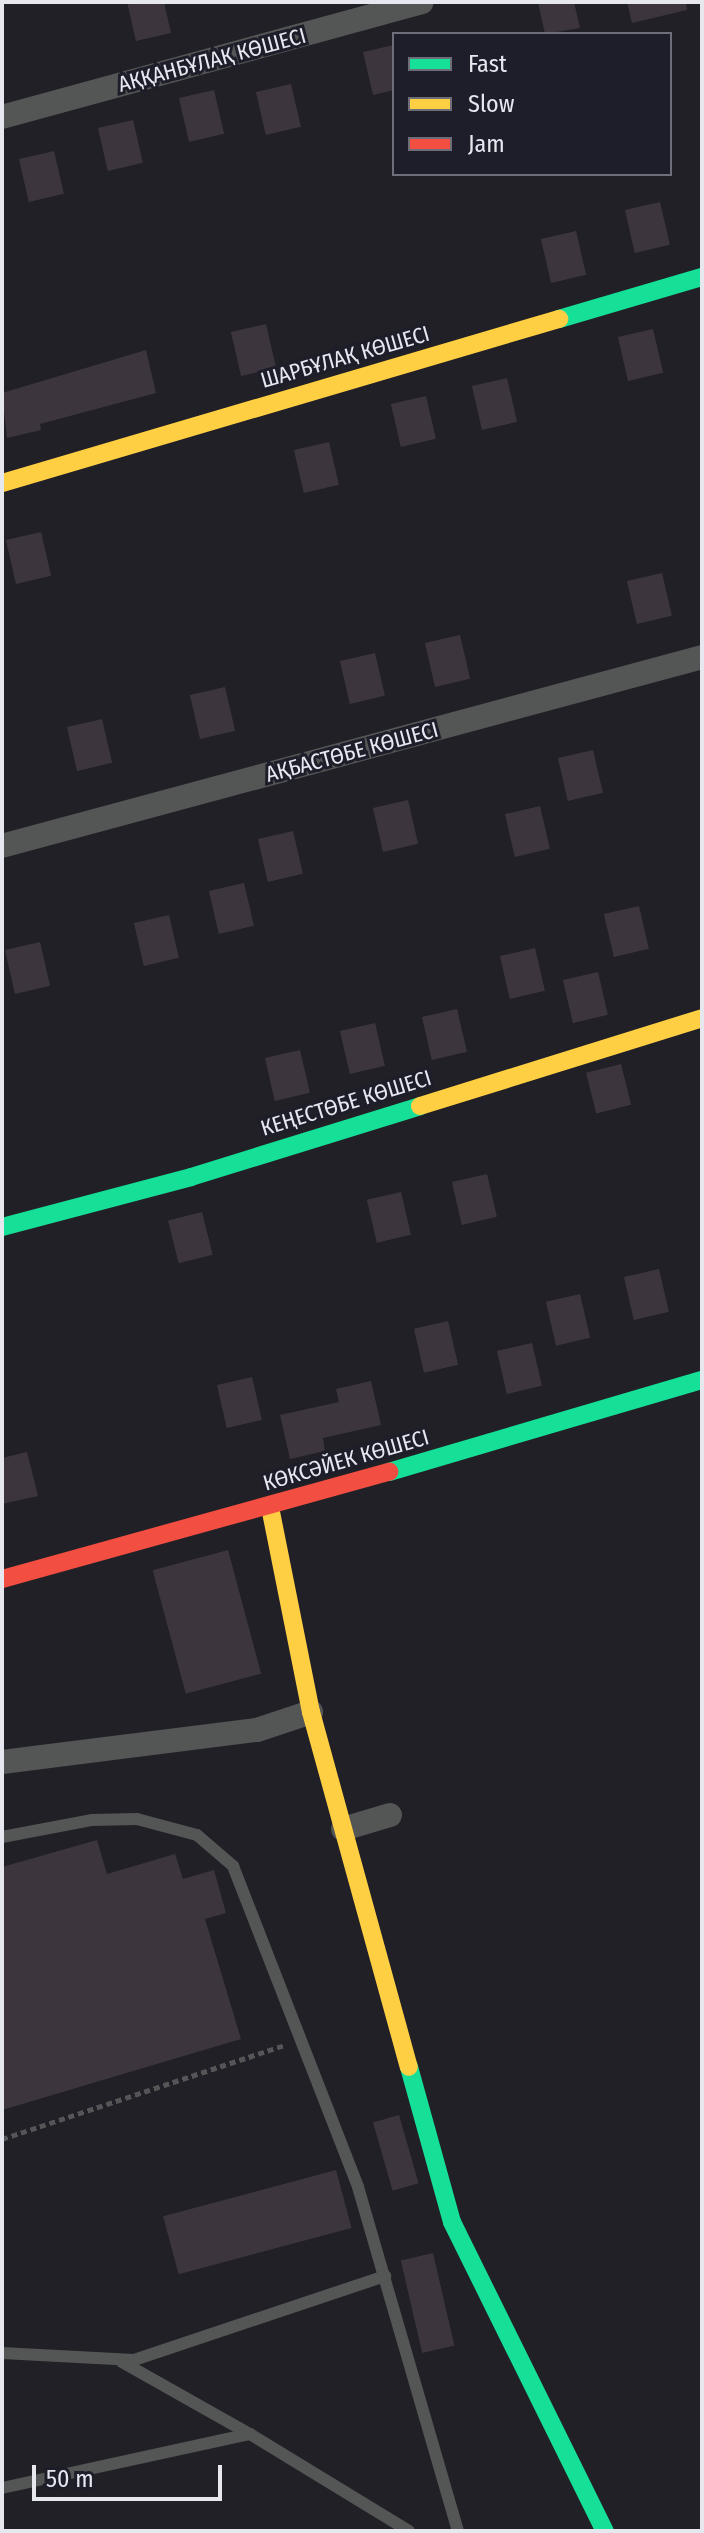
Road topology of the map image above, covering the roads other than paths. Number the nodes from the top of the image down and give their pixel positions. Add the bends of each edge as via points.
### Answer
1 (422, 2) edge
2 (2, 117) edge
3 (702, 277) edge
4 (2, 483) edge
5 (702, 657) edge
6 (2, 846) edge
7 (702, 1018) edge
8 (2, 1227) edge
9 (702, 1380) edge
10 (270, 1507) junction
11 (2, 1579) edge
12 (311, 1712) junction
13 (2, 1762) edge
14 (390, 1815) dead end
15 (343, 1829) junction
16 (2, 1837) edge
17 (385, 2276) junction
18 (2, 2353) edge
19 (122, 2362) junction
20 (250, 2434) junction
21 (2, 2488) edge
22 (409, 2531) edge
23 (458, 2531) edge
24 (605, 2531) edge

1 - 2 street, АҚҚАНБҰЛАҚ КӨШЕСІ
3 - 4 street, ШАРБҰЛАҚ КӨШЕСІ
5 - 6 street, АҚБАСТӨБЕ КӨШЕСІ
7 - 8 street, КЕҢЕСТӨБЕ КӨШЕСІ via 191,1177
9 - 10 street, КӨКСӘЙЕК КӨШЕСІ
10 - 11 street, КӨКСӘЙЕК КӨШЕСІ
10 - 12 street
12 - 13 street via 257,1730
12 - 15 street
14 - 15 street
15 - 24 street via 452,2222
16 - 17 lane via 92,1820 137,1819 197,1835 233,1866 353,2173
17 - 19 lane
17 - 23 lane
18 - 19 lane
19 - 20 lane
20 - 21 lane
20 - 22 lane

